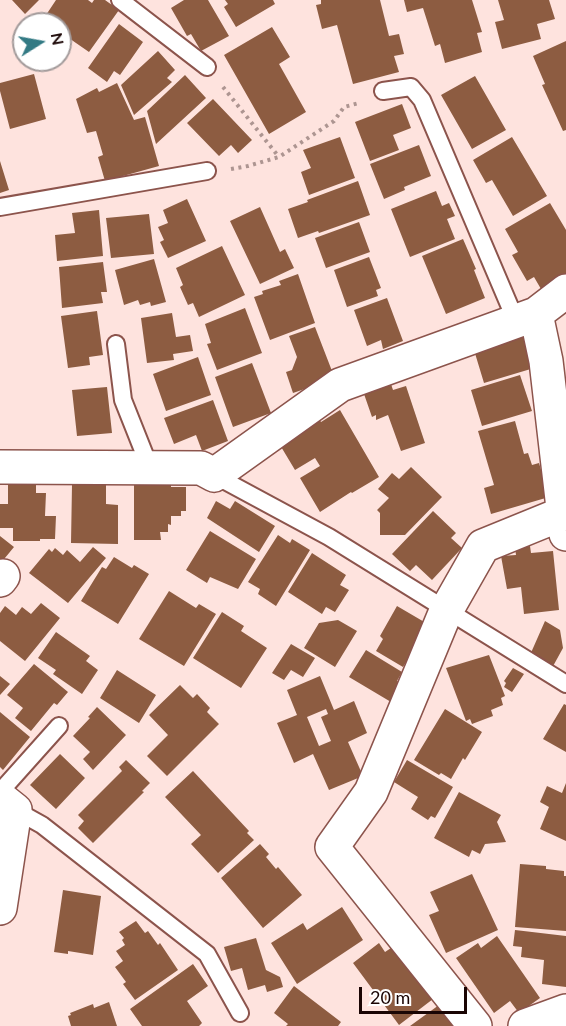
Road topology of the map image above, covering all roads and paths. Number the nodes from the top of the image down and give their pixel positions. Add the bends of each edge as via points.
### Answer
1 (120, 0) edge
2 (207, 67) joint
3 (383, 91) joint
4 (279, 158) junction
5 (207, 171) joint
6 (0, 207) edge
7 (566, 291) edge
8 (526, 317) junction
9 (116, 344) dead end
10 (0, 467) edge
11 (150, 468) junction
12 (214, 475) junction
13 (565, 524) edge
14 (446, 611) junction
15 (566, 684) edge
16 (58, 726) dead end
17 (5, 800) edge
18 (0, 908) edge
19 (566, 1011) edge
20 (240, 1013) dead end
21 (476, 1026) edge
22 (525, 1026) edge

1 - 2 lane
2 - 4 path
3 - 4 path via 377,99 344,107 334,121
3 - 8 lane via 411,87 422,100
4 - 5 path
5 - 6 lane
7 - 8 street
8 - 12 street via 340,385
8 - 13 street via 546,361
9 - 11 lane via 123,400
10 - 11 street
11 - 12 street via 201,468
12 - 14 lane via 329,537
13 - 14 street via 483,546
14 - 15 lane
14 - 21 street via 371,792 332,847
16 - 17 lane
17 - 18 street
17 - 20 lane via 207,954
19 - 22 street

